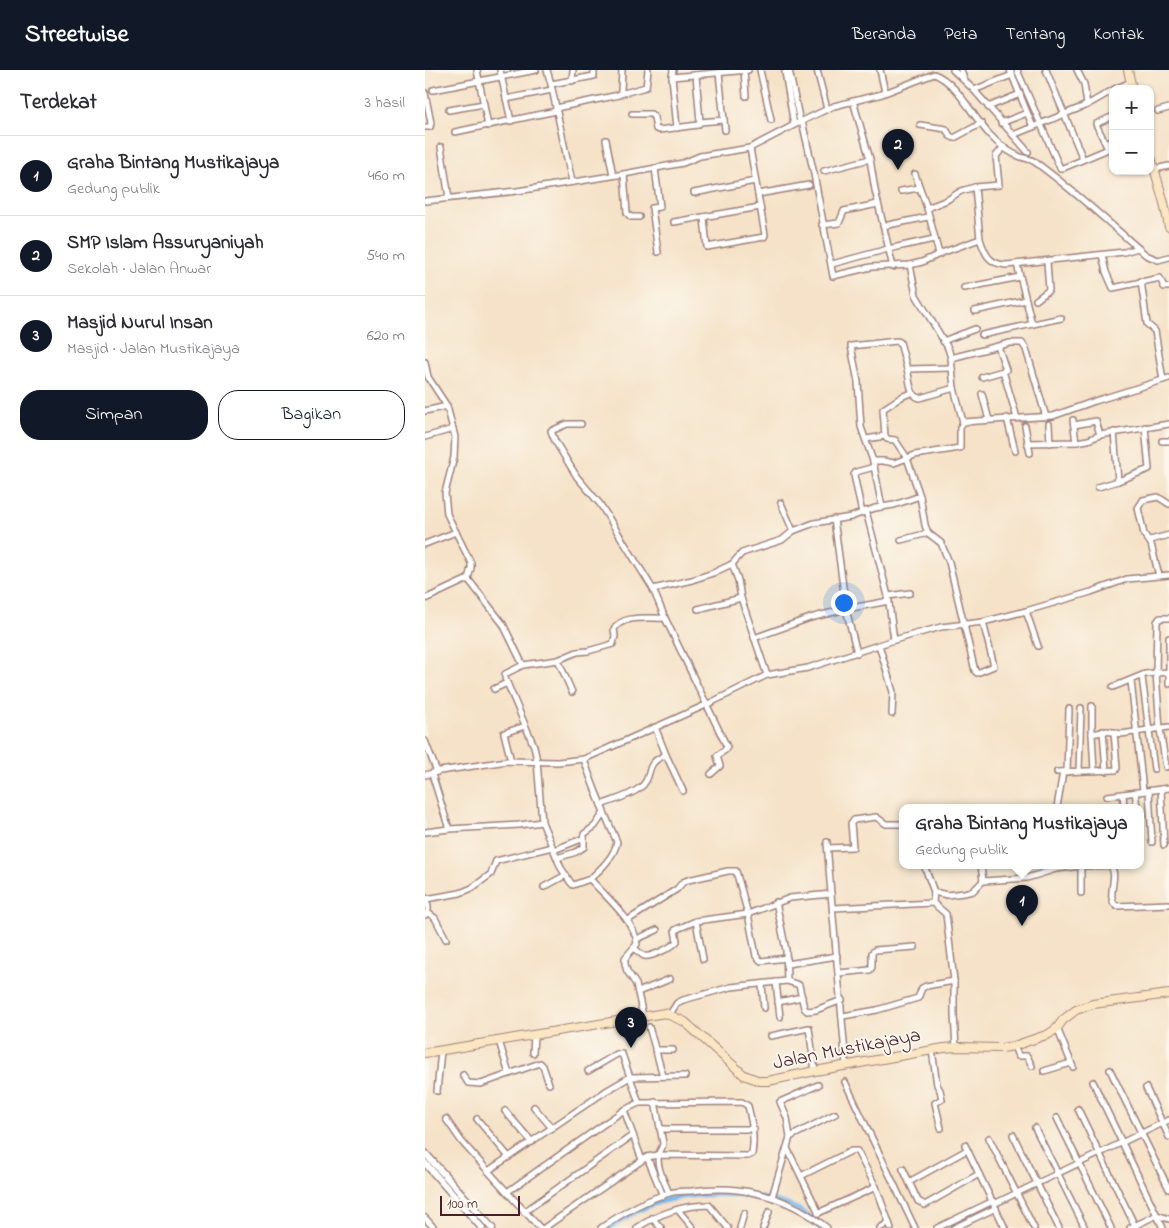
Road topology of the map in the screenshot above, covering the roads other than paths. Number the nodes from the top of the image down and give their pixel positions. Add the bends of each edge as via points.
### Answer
1 (477, 70) edge
2 (500, 70) edge
3 (536, 70) edge
4 (547, 70) edge
5 (573, 70) edge
6 (594, 70) edge
7 (622, 70) edge
8 (648, 70) edge
9 (673, 70) edge
10 (744, 70) edge
11 (748, 70) edge
12 (760, 70) edge
13 (788, 70) edge
14 (819, 70) edge
15 (880, 70) edge
16 (953, 70) edge
17 (961, 70) edge
18 (1017, 70) edge
19 (1046, 70) edge
20 (1077, 70) edge
21 (1128, 70) edge
22 (523, 71) edge
23 (934, 72) edge
24 (719, 73) junction
25 (1011, 73) edge
26 (696, 75) junction
27 (501, 77) junction
28 (672, 77) junction
29 (572, 81) junction
30 (479, 82) junction
31 (965, 82) junction
32 (1131, 85) edge
33 (551, 87) junction
34 (433, 90) dead end
35 (974, 90) junction
36 (885, 92) junction
37 (1109, 92) edge
38 (425, 93) edge
39 (620, 94) junction
40 (1020, 94) junction
41 (746, 96) dead end
42 (506, 99) junction
43 (853, 101) junction
44 (484, 104) junction
45 (1087, 106) junction
46 (988, 107) junction
47 (1169, 108) edge
48 (449, 110) dead end
49 (556, 110) junction
50 (827, 110) junction
51 (1159, 111) dead end
52 (1027, 113) junction
53 (633, 114) dead end
54 (1065, 115) junction
55 (1109, 118) edge
56 (724, 120) junction
57 (771, 120) dead end
58 (511, 121) junction
59 (700, 122) junction
60 (799, 122) junction
61 (982, 123) junction
62 (1001, 123) junction
63 (920, 125) dead end
64 (1040, 125) junction
65 (488, 126) junction
66 (425, 127) edge
67 (1033, 127) junction
68 (677, 128) junction
69 (725, 130) dead end
70 (455, 132) dead end
71 (1013, 135) junction
72 (606, 140) dead end
73 (1109, 146) edge
74 (441, 147) dead end
75 (1004, 147) junction
76 (750, 148) junction
77 (1028, 152) dead end
78 (870, 159) junction
79 (1083, 160) junction
80 (1154, 166) edge
81 (1169, 166) edge
82 (655, 168) junction
83 (1155, 169) junction
84 (823, 170) dead end
85 (624, 174) junction
86 (915, 174) dead end
87 (613, 175) junction
88 (755, 181) junction
89 (571, 182) junction
90 (809, 186) dead end
91 (975, 187) junction
92 (919, 188) junction
93 (901, 190) dead end
94 (694, 193) dead end
95 (758, 194) junction
96 (449, 198) junction
97 (425, 201) edge
98 (878, 204) junction
99 (760, 207) junction
100 (927, 208) junction
101 (639, 217) dead end
102 (928, 217) junction
103 (704, 218) junction
104 (674, 222) dead end
105 (822, 225) junction
106 (883, 226) junction
107 (1169, 227) edge
108 (934, 239) junction
109 (980, 239) junction
110 (1138, 248) junction
111 (888, 249) junction
112 (658, 252) dead end
113 (939, 254) junction
114 (1102, 255) junction
115 (1169, 257) edge
116 (1047, 262) junction
117 (832, 264) junction
118 (1017, 264) junction
119 (910, 265) junction
120 (893, 267) junction
121 (1021, 277) junction
122 (1141, 281) junction
123 (1169, 287) edge
124 (964, 288) dead end
125 (1026, 300) junction
126 (1036, 300) dead end
127 (975, 311) dead end
128 (1061, 318) dead end
129 (1031, 324) junction
130 (975, 329) dead end
131 (982, 335) dead end
132 (943, 341) junction
133 (999, 348) dead end
134 (951, 358) junction
135 (425, 362) edge
136 (952, 368) junction
137 (907, 369) junction
138 (1003, 371) junction
139 (982, 377) dead end
140 (1169, 378) edge
141 (1163, 380) junction
142 (954, 388) junction
143 (912, 393) junction
144 (982, 394) dead end
145 (447, 406) junction
146 (425, 411) edge
147 (1046, 417) junction
148 (1007, 418) junction
149 (1017, 418) junction
150 (989, 420) junction
151 (963, 422) junction
152 (581, 424) dead end
153 (1049, 424) dead end
154 (1169, 424) edge
155 (1025, 426) dead end
156 (1145, 427) junction
157 (453, 429) junction
158 (1114, 432) junction
159 (1099, 435) junction
160 (885, 436) junction
161 (425, 437) edge
162 (866, 439) junction
163 (1162, 441) dead end
164 (1169, 441) edge
165 (1050, 442) junction
166 (1076, 442) junction
167 (1027, 443) junction
168 (1015, 451) dead end
169 (1029, 454) dead end
170 (907, 458) junction
171 (874, 464) junction
172 (1118, 481) junction
173 (1098, 487) dead end
174 (920, 496) junction
175 (781, 503) dead end
176 (1169, 504) edge
177 (883, 507) junction
178 (864, 512) junction
179 (834, 519) junction
180 (793, 531) junction
181 (456, 532) junction
182 (928, 534) junction
183 (1169, 535) edge
184 (901, 540) dead end
185 (1150, 540) junction
186 (425, 544) edge
187 (732, 564) junction
188 (1169, 575) edge
189 (1159, 576) junction
190 (468, 579) junction
191 (653, 589) junction
192 (910, 593) dead end
193 (741, 598) junction
194 (889, 598) junction
195 (425, 599) edge
196 (846, 609) junction
197 (697, 610) dead end
198 (1026, 611) junction
199 (665, 618) junction
200 (1169, 618) edge
201 (983, 622) junction
202 (963, 625) junction
203 (754, 638) junction
204 (1169, 638) edge
205 (894, 640) junction
206 (879, 645) junction
207 (1038, 646) dead end
208 (857, 652) junction
209 (558, 660) junction
210 (523, 665) junction
211 (1169, 672) edge
212 (1156, 673) junction
213 (767, 675) junction
214 (1142, 677) junction
215 (1131, 681) junction
216 (507, 683) junction
217 (1169, 684) edge
218 (1113, 687) dead end
219 (494, 689) dead end
220 (573, 692) dead end
221 (708, 704) junction
222 (1091, 706) dead end
223 (1081, 708) dead end
224 (1069, 709) dead end
225 (892, 714) dead end
226 (525, 726) junction
227 (655, 727) junction
228 (1169, 727) edge
229 (1160, 729) junction
230 (1148, 730) junction
231 (1103, 731) junction
232 (1114, 732) junction
233 (1136, 732) junction
234 (1092, 734) junction
235 (425, 741) edge
236 (666, 754) junction
237 (583, 759) junction
238 (511, 761) junction
239 (537, 761) junction
240 (1166, 767) dead end
241 (1154, 768) dead end
242 (1079, 771) junction
243 (1094, 771) junction
244 (1106, 771) junction
245 (1057, 772) dead end
246 (1065, 772) junction
247 (434, 773) junction
248 (711, 774) dead end
249 (425, 775) edge
250 (1169, 788) edge
251 (1161, 789) junction
252 (683, 791) dead end
253 (1146, 791) junction
254 (1135, 792) junction
255 (1123, 794) junction
256 (1107, 796) dead end
257 (1058, 804) edge
258 (1124, 804) edge
259 (1137, 804) edge
260 (601, 805) junction
261 (603, 814) junction
262 (542, 822) junction
263 (899, 824) edge
264 (449, 829) junction
265 (425, 832) edge
266 (584, 838) junction
267 (1152, 842) dead end
268 (1164, 845) dead end
269 (553, 848) junction
270 (557, 858) junction
271 (925, 869) edge
272 (982, 869) edge
273 (1056, 869) edge
274 (1081, 869) edge
275 (1113, 869) edge
276 (566, 876) junction
277 (590, 879) junction
278 (983, 881) junction
279 (544, 887) dead end
280 (934, 892) junction
281 (1081, 893) dead end
282 (831, 894) junction
283 (425, 898) edge
284 (777, 902) junction
285 (933, 902) junction
286 (1169, 904) edge
287 (833, 908) junction
288 (426, 914) edge
289 (748, 914) junction
290 (628, 920) junction
291 (696, 921) junction
292 (657, 930) dead end
293 (446, 938) dead end
294 (637, 939) junction
295 (634, 948) junction
296 (915, 948) dead end
297 (837, 956) junction
298 (703, 959) dead end
299 (787, 961) junction
300 (839, 973) junction
301 (670, 979) dead end
302 (787, 981) junction
303 (954, 981) junction
304 (776, 982) junction
305 (762, 984) junction
306 (638, 992) junction
307 (1169, 994) edge
308 (802, 997) junction
309 (841, 1000) junction
310 (778, 1002) junction
311 (764, 1008) dead end
312 (670, 1014) junction
313 (643, 1016) junction
314 (843, 1016) junction
315 (780, 1017) dead end
316 (649, 1027) dead end
317 (1057, 1028) junction
318 (534, 1035) junction
319 (771, 1036) dead end
320 (499, 1041) junction
321 (1014, 1046) junction
322 (956, 1047) junction
323 (655, 1050) junction
324 (673, 1050) dead end
325 (932, 1050) junction
326 (441, 1051) junction
327 (425, 1053) edge
328 (533, 1053) dead end
329 (846, 1065) junction
330 (1032, 1066) dead end
331 (815, 1070) junction
332 (1110, 1070) dead end
333 (588, 1071) dead end
334 (1044, 1071) dead end
335 (509, 1074) junction
336 (463, 1075) dead end
337 (663, 1076) junction
338 (685, 1076) dead end
339 (630, 1077) junction
340 (845, 1082) dead end
341 (1093, 1082) dead end
342 (549, 1084) dead end
343 (818, 1085) dead end
344 (1146, 1088) dead end
345 (437, 1091) dead end
346 (655, 1102) junction
347 (639, 1103) junction
348 (534, 1107) dead end
349 (1078, 1109) dead end
350 (624, 1110) junction
351 (505, 1111) dead end
352 (835, 1114) dead end
353 (477, 1118) dead end
354 (1057, 1118) dead end
355 (446, 1119) dead end
356 (1169, 1120) edge
357 (1162, 1122) junction
358 (552, 1128) junction
359 (941, 1128) dead end
360 (1035, 1128) dead end
361 (660, 1129) junction
362 (754, 1129) junction
363 (1141, 1132) junction
364 (1013, 1135) dead end
365 (633, 1136) junction
366 (790, 1137) junction
367 (1169, 1137) edge
368 (989, 1138) dead end
369 (532, 1142) junction
370 (1122, 1142) junction
371 (787, 1148) junction
372 (425, 1153) edge
373 (1099, 1153) junction
374 (658, 1155) junction
375 (509, 1156) junction
376 (645, 1158) junction
377 (425, 1163) edge
378 (1079, 1163) junction
379 (903, 1170) dead end
380 (488, 1171) junction
381 (1058, 1173) junction
382 (979, 1174) junction
383 (801, 1176) junction
384 (909, 1182) junction
385 (1037, 1183) junction
386 (876, 1187) junction
387 (1169, 1189) edge
388 (507, 1192) junction
389 (669, 1193) junction
390 (1016, 1193) junction
391 (663, 1196) junction
392 (772, 1196) junction
393 (994, 1204) junction
394 (677, 1210) junction
395 (524, 1212) junction
396 (769, 1212) dead end
397 (744, 1213) dead end
398 (819, 1213) junction
399 (813, 1216) junction
400 (1157, 1216) junction
401 (425, 1218) edge
402 (652, 1218) junction
403 (1169, 1219) edge
404 (890, 1226) edge
405 (1134, 1227) edge
406 (434, 1228) edge
407 (482, 1228) edge
408 (492, 1228) edge
409 (539, 1228) edge
410 (544, 1228) edge
411 (601, 1228) edge
412 (637, 1228) edge
413 (661, 1228) edge
414 (693, 1228) edge
415 (728, 1228) edge
416 (740, 1228) edge
417 (763, 1228) edge
418 (827, 1228) edge
419 (880, 1228) edge
420 (915, 1228) edge
421 (937, 1228) edge
422 (954, 1228) edge
423 (1005, 1228) edge
424 (1033, 1228) edge
425 (1059, 1228) edge
426 (1085, 1228) edge
427 (1111, 1228) edge
428 (1163, 1228) edge

1 - 30 street
2 - 27 street
3 - 22 street
4 - 33 street
5 - 29 street
6 - 29 street via 593,76
7 - 39 street
8 - 39 street via 646,87
9 - 28 street
10 - 11 street
10 - 24 street
10 - 41 street
12 - 57 street
13 - 60 street
14 - 50 street
15 - 36 street
16 - 31 street
17 - 31 street
18 - 64 street
19 - 54 street
20 - 45 street via 1084,84
21 - 32 main road
22 - 27 street
23 - 36 street
23 - 61 street
24 - 26 street
24 - 56 street
25 - 35 street
25 - 40 street
26 - 28 street
26 - 59 street
27 - 30 street
27 - 42 street
28 - 68 street
29 - 33 street
30 - 34 street
30 - 44 street
31 - 35 street
33 - 42 street
33 - 49 street
35 - 46 street
36 - 43 street
37 - 45 street
38 - 66 street via 431,123 430,127
39 - 49 street
40 - 46 street
40 - 52 street
42 - 58 street
43 - 50 street
43 - 78 street
44 - 48 street
44 - 65 street
45 - 54 street
46 - 62 street
47 - 51 street
49 - 58 street
49 - 89 street
50 - 60 street
52 - 62 street
52 - 67 street
53 - 68 street via 651,114 655,129
54 - 64 street
54 - 79 street
55 - 73 street via 1096,124
56 - 59 street
56 - 69 street
58 - 65 street
59 - 68 street via 698,126
60 - 76 street
60 - 105 street via 814,174
61 - 63 street via 954,138 946,129
61 - 75 street via 989,135
62 - 71 street
64 - 67 street
64 - 79 street via 1060,168
65 - 70 street
67 - 71 street
71 - 77 street
72 - 87 street
73 - 79 street
74 - 96 street
75 - 91 street via 996,156 999,185
75 - 110 street via 1020,157 1033,160
76 - 82 street
76 - 88 street
78 - 84 street
78 - 98 street
80 - 83 main road
81 - 83 street
82 - 85 street
82 - 112 street via 660,206 652,208
83 - 107 main road
85 - 87 street
85 - 101 street via 627,213 631,217
86 - 92 street
87 - 89 street
88 - 94 street
88 - 95 street
89 - 96 street
90 - 95 street
91 - 100 street
91 - 109 street
92 - 93 street
92 - 100 street
95 - 99 street
96 - 97 street
98 - 105 street via 844,211 839,223
98 - 106 street
99 - 103 street
99 - 103 street via 766,233 764,237 707,247
100 - 102 street
102 - 106 street
102 - 108 street
103 - 104 street
105 - 117 street
106 - 111 street
108 - 111 street
108 - 113 street
109 - 113 street
109 - 118 street via 992,262
110 - 114 street
110 - 115 street via 1151,259
111 - 117 street
111 - 120 street
113 - 119 street
114 - 116 street
114 - 122 street via 1113,288
116 - 118 street
116 - 126 street via 1049,290
117 - 120 street via 833,276 871,267
118 - 121 street
119 - 120 street
119 - 132 street via 916,296
121 - 124 street
121 - 125 street
122 - 123 street via 1160,278 1164,287
122 - 141 street via 1147,324 1155,332
125 - 127 street
125 - 129 street
128 - 129 street
129 - 131 street
130 - 132 street
132 - 134 street
133 - 138 street via 1006,370
134 - 136 street
134 - 147 street via 1009,343 1022,344
135 - 145 street via 428,377
136 - 137 street
136 - 142 street
137 - 143 street
137 - 162 street via 900,342 851,346 858,382 861,427
138 - 139 street
138 - 149 street
140 - 141 street
141 - 147 street
142 - 143 street via 920,398
142 - 151 street
143 - 160 street via 883,409
144 - 150 street
145 - 146 street
145 - 157 street
147 - 149 street
148 - 149 street
148 - 150 street
148 - 168 street
150 - 151 street
151 - 170 street via 960,448
152 - 191 street via 567,424 551,431 577,477 600,504
153 - 165 street
154 - 156 street
155 - 167 street
156 - 158 street
156 - 172 street via 1149,469
157 - 161 street
157 - 181 street via 454,457 445,493 447,514
158 - 159 street
158 - 172 street
159 - 166 street
159 - 166 street via 1096,421 1074,423
160 - 162 street
160 - 170 street via 895,440
162 - 171 street
163 - 164 street
165 - 166 street
165 - 167 street
167 - 169 street
170 - 171 street via 894,464 883,461
170 - 174 street
171 - 177 street
171 - 178 street via 854,475
172 - 173 street
174 - 177 street
174 - 182 street
175 - 180 street
176 - 185 street via 1158,497 1143,500 1140,504 1138,508 1144,534
177 - 178 street
178 - 179 street
178 - 194 street
179 - 180 street
179 - 196 street
180 - 187 street via 782,540 742,553
181 - 186 street
181 - 190 street via 471,566
182 - 184 street
182 - 202 street via 941,543 949,562
183 - 185 street
185 - 189 street
187 - 191 street via 692,580
187 - 193 street
188 - 189 street
189 - 198 street via 1127,579
190 - 195 street
190 - 210 street via 503,624
191 - 199 street
192 - 194 street
193 - 197 street
193 - 203 street
194 - 196 street
194 - 205 street
196 - 203 street
196 - 208 street
198 - 201 street
198 - 207 street
199 - 209 street via 626,619 614,629 613,644
199 - 221 street
200 - 212 street via 1160,618 1157,622
201 - 202 street
201 - 202 street via 994,666 980,673 975,672
202 - 205 street via 941,627
203 - 213 street
204 - 211 street
205 - 206 street
206 - 208 street
206 - 225 street via 893,692
208 - 213 street via 808,668
209 - 210 street
209 - 220 street
210 - 216 street via 505,674
211 - 212 street
211 - 217 street
212 - 214 street
212 - 229 street
213 - 221 street
214 - 215 street
214 - 230 street
215 - 218 street
215 - 233 street
216 - 219 street
216 - 226 street
221 - 227 street
221 - 248 street via 727,747 717,756 720,766
222 - 234 street
223 - 242 street
224 - 246 street
226 - 238 street via 504,732
226 - 239 street
227 - 236 street
227 - 237 street
228 - 229 street
229 - 230 street
229 - 240 street
230 - 233 street
230 - 241 street
231 - 232 street
231 - 234 street
231 - 244 street
232 - 233 street
232 - 244 street via 1117,768
233 - 253 street
234 - 243 street
235 - 247 street
236 - 252 street
236 - 260 street via 651,764 641,787
237 - 239 street
237 - 260 street
238 - 239 street
238 - 247 street
239 - 262 street
242 - 243 street
242 - 246 street
243 - 244 street
245 - 246 street
246 - 257 street
247 - 249 street
247 - 264 street
250 - 251 street
251 - 253 street
251 - 268 street
253 - 254 street
253 - 267 street
254 - 255 street
254 - 259 street
255 - 256 street
255 - 258 street
260 - 261 street
261 - 266 street
261 - 277 street via 617,844 605,864
262 - 264 street
262 - 269 street
263 - 282 street via 886,824 877,817 854,820 851,823 853,847 828,845
264 - 265 street
266 - 269 street
266 - 270 street via 584,847
269 - 270 street
269 - 283 street via 496,861 491,874 472,888
270 - 276 street
271 - 280 street
272 - 278 street
273 - 278 street via 1027,878
274 - 281 street
275 - 286 street via 1111,898 1116,906
276 - 277 street via 573,885
276 - 279 street
277 - 290 street
278 - 280 street via 973,891 947,895
280 - 285 street
282 - 284 street
282 - 287 street
283 - 288 street via 429,908
284 - 289 street
284 - 299 street
285 - 287 street
285 - 303 street via 947,914
287 - 297 street
288 - 293 street via 435,918
289 - 290 street via 736,871 728,870 683,882
289 - 291 street
289 - 299 street via 758,959
290 - 294 street
291 - 295 street via 675,930 677,941 673,946 649,956
291 - 298 street
292 - 294 street
294 - 295 street
295 - 306 street via 625,958 625,964
296 - 300 street via 875,950 870,970
297 - 299 street
297 - 300 street
299 - 302 street
300 - 309 street
301 - 306 street
302 - 304 street
302 - 308 street via 799,985
303 - 314 street via 925,986 918,998
303 - 322 street
304 - 305 street
304 - 310 street
305 - 311 street
305 - 312 street via 731,986 683,1000
306 - 313 street
307 - 317 main road, Jalan Mustikajaya via 1093,1004 1076,1010
308 - 309 street via 807,1012
308 - 310 street
309 - 314 street
310 - 315 street
312 - 313 main road
312 - 331 main road, Jalan Mustikajaya via 685,1022 748,1078 768,1081
313 - 318 main road
314 - 329 street
316 - 323 street
317 - 321 main road, Jalan Mustikajaya
317 - 334 street via 1072,1065
318 - 320 main road
318 - 328 street
319 - 331 street via 809,1028
320 - 326 main road
320 - 335 street
321 - 322 main road, Jalan Mustikajaya
321 - 330 street via 1018,1056 1027,1056
322 - 325 main road, Jalan Mustikajaya
323 - 324 street
323 - 337 street
325 - 329 main road, Jalan Mustikajaya
325 - 359 street via 942,1098 935,1103
326 - 327 main road
326 - 345 street
329 - 331 main road, Jalan Mustikajaya
332 - 363 street
333 - 339 street via 620,1053
335 - 336 street via 481,1084 468,1083
335 - 342 street via 541,1063
337 - 338 street
337 - 339 street
339 - 347 street
339 - 358 street
340 - 420 street
341 - 370 street
343 - 366 street via 780,1102
344 - 357 street
346 - 347 street
346 - 361 street
346 - 362 street via 742,1102 748,1106
347 - 350 street
348 - 358 street
349 - 373 street
350 - 365 street
350 - 388 street
351 - 369 street
352 - 366 street
353 - 375 street
354 - 378 street
355 - 380 street
356 - 357 street
357 - 363 street
357 - 367 street
358 - 369 street
360 - 381 street
361 - 362 street
361 - 374 street via 663,1146
362 - 374 street via 752,1154 748,1156
363 - 370 street
363 - 387 street
364 - 385 street
365 - 376 street
365 - 395 street
366 - 371 street
368 - 390 street
369 - 375 street
370 - 373 street
370 - 400 street
371 - 383 street
371 - 392 street
372 - 408 street
373 - 378 street
373 - 405 street
374 - 376 street
374 - 389 street
375 - 380 street
376 - 391 street
376 - 410 street
377 - 407 street
378 - 381 street
378 - 427 street
379 - 384 street
380 - 388 street
381 - 385 street
381 - 426 street
382 - 384 street via 925,1205 918,1201
382 - 384 street via 966,1147
382 - 393 street
383 - 386 street via 854,1150
383 - 398 street
385 - 390 street
385 - 425 street
386 - 398 street
386 - 404 street
388 - 395 street
389 - 391 street
389 - 392 street via 710,1188
390 - 393 street
390 - 424 street
391 - 411 street via 620,1215
392 - 399 street
393 - 421 street
393 - 422 street
393 - 423 street
394 - 402 street
394 - 414 street
394 - 415 street via 709,1205
395 - 409 street
396 - 417 street
397 - 416 street
398 - 399 street
399 - 418 street
400 - 403 street
400 - 405 street
400 - 428 street
401 - 406 street
402 - 412 street
402 - 413 street
404 - 419 street

